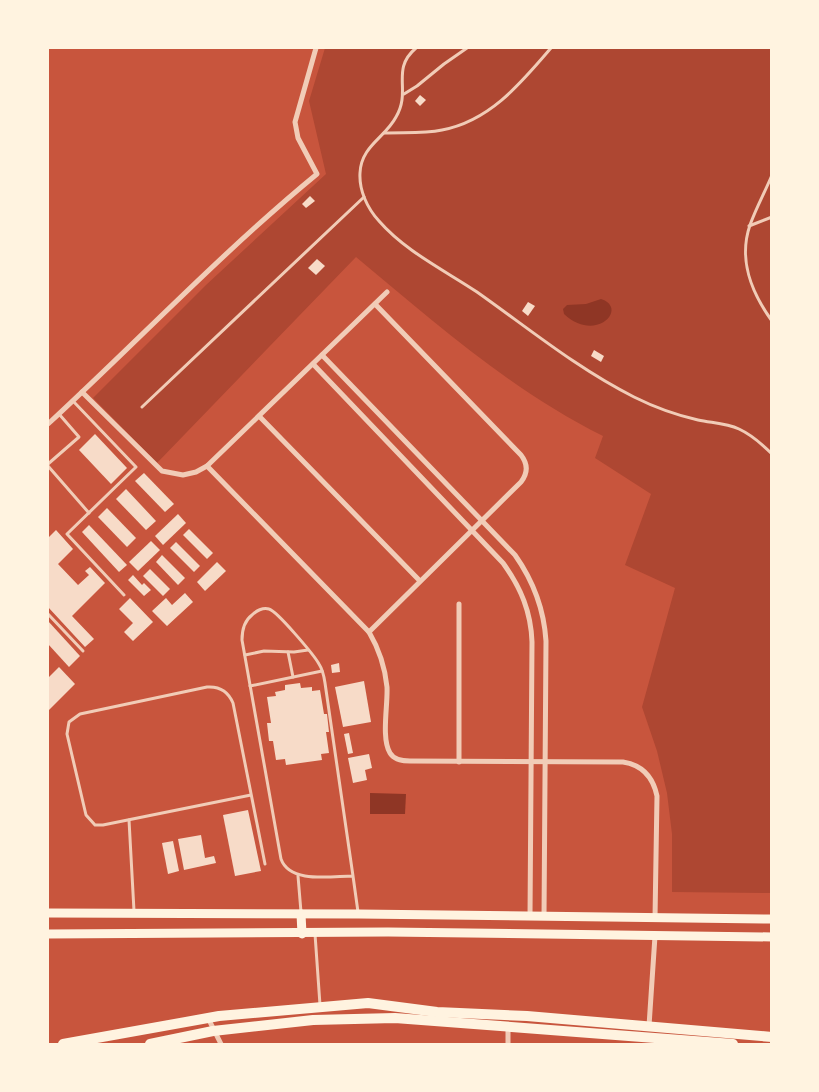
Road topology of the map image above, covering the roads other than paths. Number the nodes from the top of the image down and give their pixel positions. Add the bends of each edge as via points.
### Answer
1 (316, 48) edge
2 (416, 48) edge
3 (467, 48) edge
4 (551, 48) edge
5 (403, 95) junction
6 (383, 133) junction
7 (772, 175) edge
8 (364, 197) junction
9 (772, 217) edge
10 (750, 226) junction
11 (387, 292) dead end
12 (375, 304) junction
13 (772, 322) edge
14 (322, 355) junction
15 (313, 364) junction
16 (82, 392) junction
17 (73, 401) junction
18 (142, 407) dead end
19 (59, 414) junction
20 (259, 416) junction
21 (48, 424) edge
22 (772, 454) edge
23 (48, 465) edge
24 (207, 466) junction
25 (89, 513) junction
26 (482, 521) junction
27 (472, 531) junction
28 (420, 582) junction
29 (124, 595) dead end
30 (460, 604) dead end
31 (48, 614) edge
32 (369, 632) junction
33 (308, 650) junction
34 (84, 651) dead end
35 (288, 652) junction
36 (244, 655) junction
37 (322, 671) junction
38 (293, 677) junction
39 (250, 686) junction
40 (459, 762) junction
41 (531, 762) junction
42 (545, 762) junction
43 (251, 794) junction
44 (129, 820) junction
45 (265, 864) dead end
46 (298, 876) junction
47 (353, 876) junction
48 (48, 914) edge
49 (134, 914) junction
50 (301, 914) junction
51 (359, 914) junction
52 (530, 917) junction
53 (544, 917) junction
54 (655, 918) junction
55 (772, 919) edge
56 (48, 934) edge
57 (302, 934) junction
58 (315, 934) junction
59 (655, 936) junction
60 (772, 937) edge
61 (320, 1007) junction
62 (208, 1018) junction
63 (649, 1026) junction
64 (508, 1028) junction
65 (214, 1031) junction
66 (772, 1037) edge
67 (63, 1044) edge
68 (150, 1044) edge
69 (221, 1044) edge
70 (508, 1044) edge
71 (733, 1044) edge

1 - 16 street via 295,122 298,138 317,174 229,250
2 - 5 lane via 403,65
3 - 5 lane
4 - 6 lane via 507,96 478,118 443,130
5 - 6 lane via 396,118
6 - 8 lane via 367,151 361,165
7 - 10 lane
8 - 18 lane
8 - 22 lane via 377,218 400,240 585,368 649,404 737,428
9 - 10 lane
10 - 13 lane via 745,248 748,278 754,295
11 - 12 street
12 - 14 street
12 - 26 street via 525,460 525,475 521,482
14 - 15 street
14 - 26 street
15 - 20 street
15 - 27 street
16 - 17 street
16 - 24 street via 162,471 190,474
17 - 19 street
17 - 25 lane via 136,467
19 - 21 street
19 - 23 lane via 78,436
20 - 24 street
20 - 28 street
23 - 25 lane
24 - 32 street
25 - 29 lane via 67,534
26 - 27 street
26 - 42 street via 523,566 540,604 546,641
27 - 28 street
27 - 41 street via 504,563 523,596 530,619
28 - 32 street
30 - 40 street
31 - 34 lane
32 - 40 street via 386,676 386,737 390,753 405,761
33 - 35 lane
33 - 36 lane via 274,611 264,609 252,614 245,623 242,634
33 - 37 lane
35 - 36 lane via 264,651
35 - 38 lane
36 - 39 lane
37 - 38 lane
37 - 47 lane
38 - 39 lane
39 - 46 lane via 281,860 288,871
40 - 41 street
41 - 42 street
41 - 52 street
42 - 53 street
42 - 54 street via 630,763 642,768 651,778 657,796
43 - 44 lane
43 - 44 lane via 233,703 222,689 207,687 77,715 67,725 66,734 86,815 99,825
43 - 45 lane
44 - 49 lane
46 - 47 lane
46 - 50 lane
47 - 51 lane
48 - 49 main road
49 - 50 main road
50 - 51 main road
50 - 57 main road
51 - 52 main road
52 - 53 main road
53 - 54 main road
54 - 55 main road
54 - 59 main road
56 - 57 main road
57 - 58 main road
58 - 59 main road
58 - 61 lane
59 - 60 main road
59 - 63 street
61 - 62 main road
61 - 63 main road via 368,1004 437,1012
62 - 65 street
62 - 67 main road
63 - 66 main road
64 - 65 main road via 395,1018 313,1020
64 - 70 street
64 - 71 main road
65 - 68 main road
65 - 69 street

